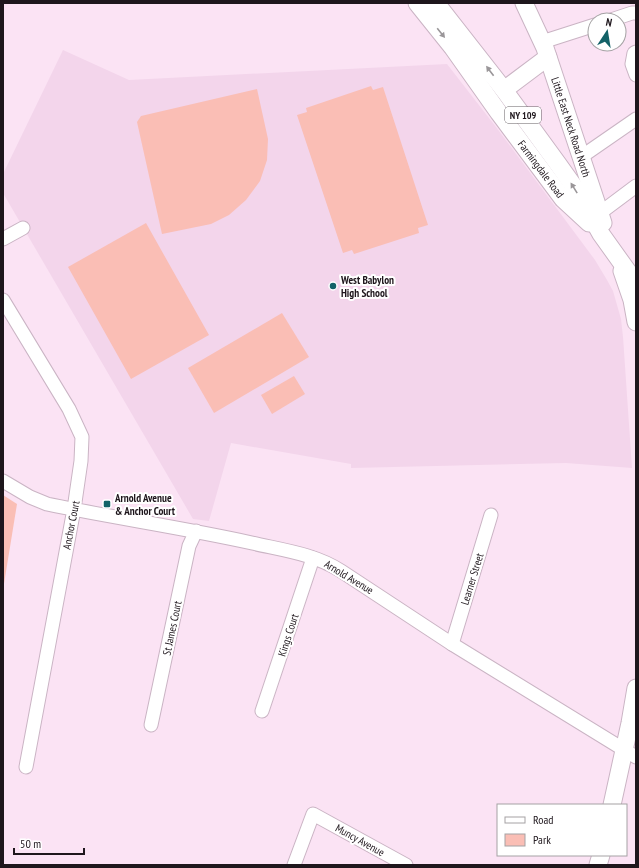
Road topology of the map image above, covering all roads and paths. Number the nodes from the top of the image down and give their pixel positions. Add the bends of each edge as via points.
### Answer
1 (417, 3) edge
2 (436, 3) edge
3 (524, 3) edge
4 (587, 29) edge
5 (545, 49) junction
6 (636, 52) edge
7 (636, 75) edge
8 (504, 90) junction
9 (636, 118) edge
10 (581, 157) junction
11 (636, 186) edge
12 (600, 213) junction
13 (23, 228) dead end
14 (601, 234) junction
15 (3, 239) edge
16 (614, 253) junction
17 (636, 283) edge
18 (3, 300) edge
19 (636, 322) edge
20 (3, 481) edge
21 (74, 509) junction
22 (491, 515) dead end
23 (196, 531) junction
24 (313, 558) junction
25 (452, 644) junction
26 (636, 688) edge
27 (262, 711) dead end
28 (151, 725) dead end
29 (630, 754) edge
30 (26, 768) dead end
31 (612, 804) edge
32 (294, 865) edge
33 (406, 865) edge

1 -> 14 main road, Farmingdale Road / NY 109 via 563,199
8 -> 2 main road, Farmingdale Road / NY 109
3 - 5 main road, Little East Neck Road North
4 - 5 street
5 - 8 main road
5 - 10 main road, Little East Neck Road North
6 - 7 street via 632,64
14 -> 8 main road, Farmingdale Road / NY 109 via 574,188
9 - 10 street
10 - 12 main road, Little East Neck Road North
11 - 12 street
12 - 16 main road, Little East Neck Road North
13 - 15 street
14 - 16 main road, Farmingdale Road / NY 109
16 - 17 main road, NY 109
16 - 19 main road via 630,294
18 - 21 street, Anchor Court via 69,409 82,437
20 - 21 street, Arnold Avenue via 36,500
21 - 23 street, Arnold Avenue
21 - 30 street, Anchor Court
22 - 25 street, Learner Street
23 - 24 street, Arnold Avenue
23 - 28 street, St James Court via 189,546
24 - 25 street, Arnold Avenue via 336,568
24 - 27 street, Kings Court
25 - 29 street, Arnold Avenue
26 - 29 main road
29 - 31 main road
32 - 33 street, Muncy Avenue via 313,814

